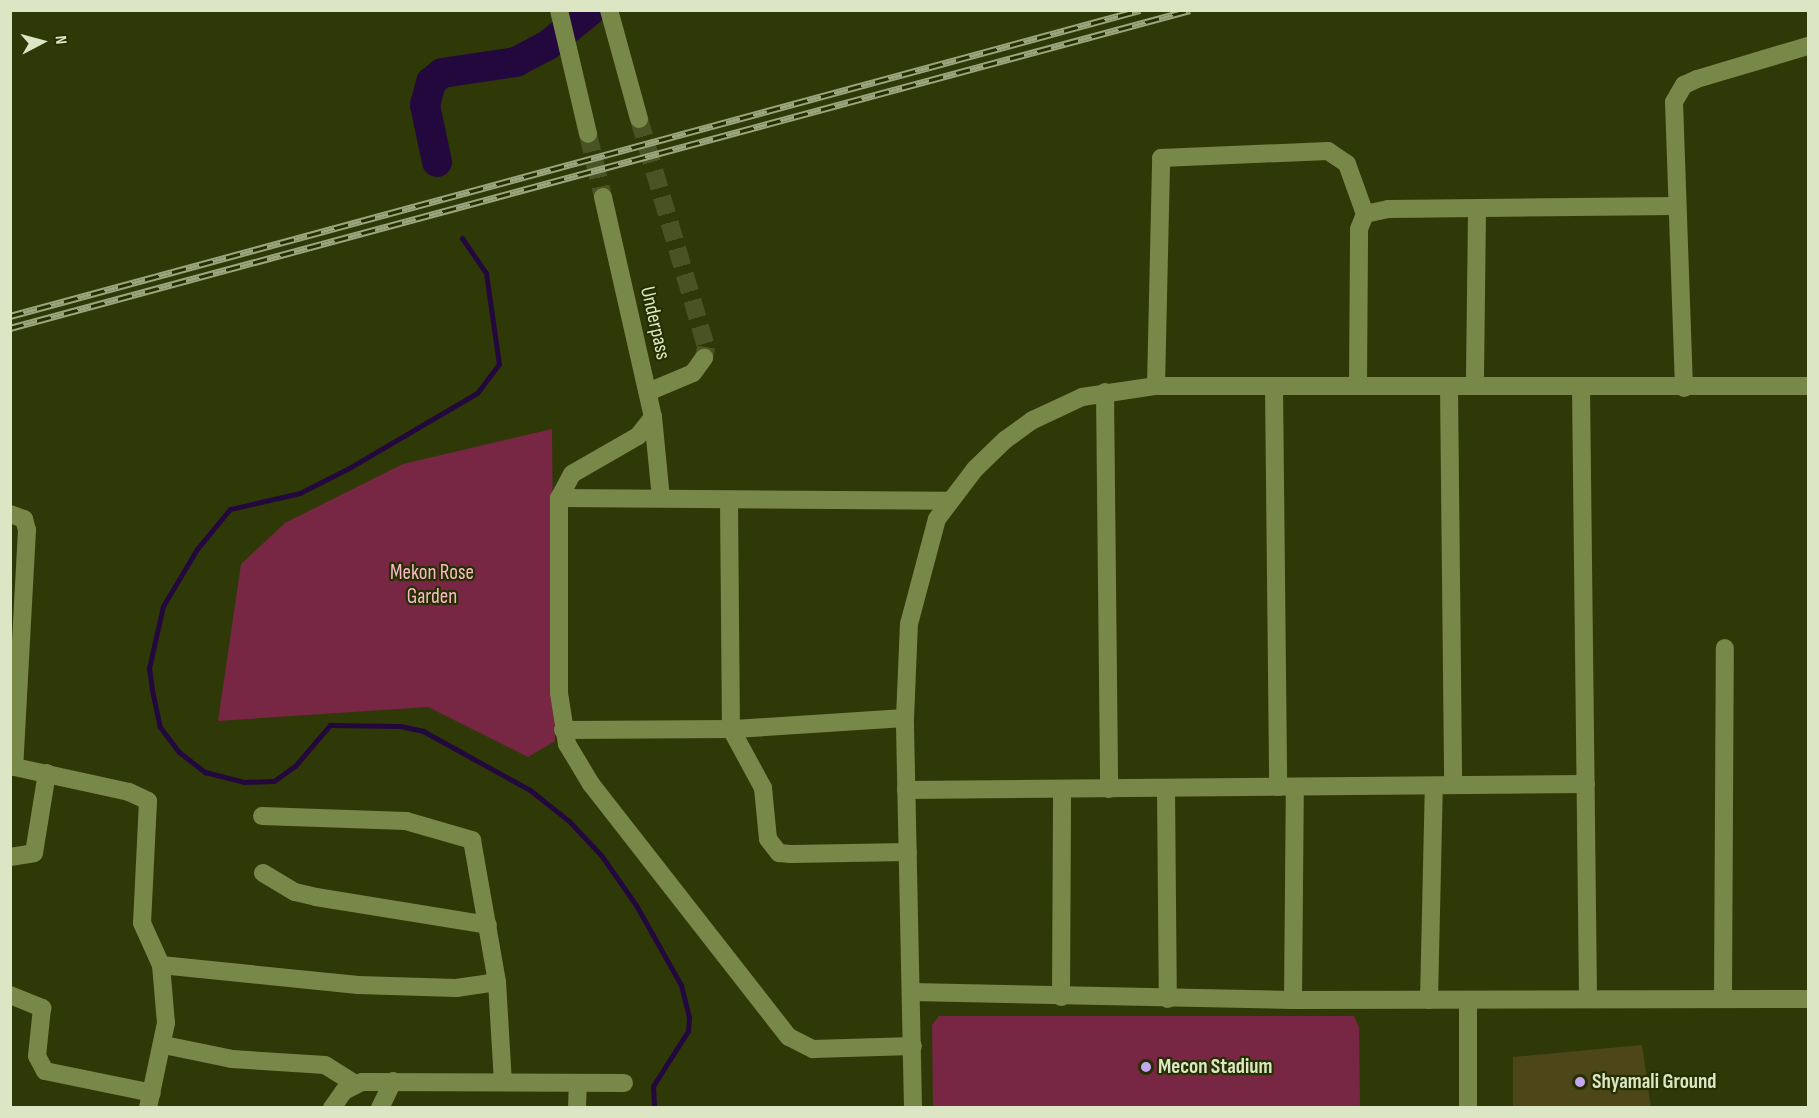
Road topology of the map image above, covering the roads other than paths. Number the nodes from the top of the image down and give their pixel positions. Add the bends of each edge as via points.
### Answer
1 (559, 10) edge
2 (609, 10) edge
3 (1809, 46) edge
4 (639, 119) tunnel mouth
5 (588, 134) tunnel mouth
6 (603, 197) tunnel mouth
7 (1676, 206) junction
8 (1477, 209) junction
9 (1365, 214) junction
10 (705, 358) dead end
11 (1475, 376) dead end
12 (1358, 385) junction
13 (1156, 386) junction
14 (1274, 386) junction
15 (1809, 386) edge
16 (1449, 387) junction
17 (1581, 388) junction
18 (1684, 388) junction
19 (648, 392) junction
20 (1105, 392) junction
21 (653, 417) junction
22 (559, 498) junction
23 (661, 498) junction
24 (947, 501) junction
25 (729, 502) junction
26 (10, 514) edge
27 (1725, 648) dead end
28 (905, 718) junction
29 (731, 729) junction
30 (563, 730) junction
31 (12, 766) edge
32 (47, 773) junction
33 (1586, 784) junction
34 (1453, 785) junction
35 (1434, 786) junction
36 (1286, 787) junction
37 (1166, 788) junction
38 (1062, 789) junction
39 (1109, 789) junction
40 (906, 790) junction
41 (262, 816) dead end
42 (908, 852) junction
43 (10, 857) edge
44 (263, 873) dead end
45 (488, 925) junction
46 (161, 965) junction
47 (498, 982) junction
48 (912, 992) junction
49 (10, 995) edge
50 (1061, 997) junction
51 (1723, 997) junction
52 (1588, 998) junction
53 (1168, 999) junction
54 (1809, 999) edge
55 (1293, 1000) junction
56 (1429, 1000) junction
57 (1468, 1001) junction
58 (164, 1045) junction
59 (913, 1046) junction
60 (393, 1081) junction
61 (503, 1082) junction
62 (578, 1083) junction
63 (624, 1083) dead end
64 (355, 1084) junction
65 (150, 1100) edge
66 (332, 1107) edge
67 (380, 1107) edge
68 (577, 1107) edge
69 (913, 1107) edge
70 (1468, 1107) edge

1 - 5 street
2 - 4 street
3 - 7 street via 1684,86 1674,102
6 - 19 street, Underpass
7 - 8 street
7 - 18 street
8 - 9 street via 1389,209
8 - 11 street
9 - 12 street via 1359,229
9 - 13 street via 1347,164 1328,151 1160,159
10 - 19 street, Underpass via 693,373
12 - 14 street
12 - 16 street
13 - 14 street
13 - 20 street
14 - 36 street
15 - 18 street
16 - 17 street
16 - 34 street
17 - 18 street
17 - 33 street
19 - 21 street
20 - 24 street via 1058,406 1033,420 990,455
20 - 39 street
21 - 22 street via 638,436 572,474
21 - 23 street
22 - 23 street
22 - 30 street
23 - 25 street
24 - 25 street via 896,497
24 - 28 street via 926,548 909,624
25 - 29 street
26 - 31 street via 24,519 27,530
27 - 51 street
28 - 29 street
28 - 40 street
29 - 30 street
29 - 42 street via 763,788 768,839 779,853
30 - 59 street via 591,784 789,1037 821,1049
31 - 32 street
32 - 43 street via 34,853
32 - 46 street via 129,792 148,801 142,923
33 - 34 street
33 - 52 street
34 - 35 street
35 - 36 street
35 - 56 street
36 - 37 street
36 - 55 street
37 - 39 street
37 - 53 street
38 - 39 street
38 - 40 street
38 - 50 street
40 - 42 street
41 - 45 street via 406,821 465,836 476,846
42 - 48 street
44 - 45 street via 295,892 316,897
45 - 47 street
46 - 47 street via 358,985 456,988
46 - 58 street via 166,997
47 - 61 street
48 - 50 street
48 - 59 street
49 - 65 street via 41,1005 37,1056 45,1071
50 - 53 street
51 - 52 street
51 - 54 street
52 - 57 street
53 - 55 street
55 - 56 street
56 - 57 street
57 - 70 street
58 - 64 street via 232,1059 333,1067
58 - 65 street
59 - 69 street
60 - 61 street
60 - 64 street
60 - 67 street
61 - 62 street
62 - 63 street
62 - 68 street
64 - 66 street

